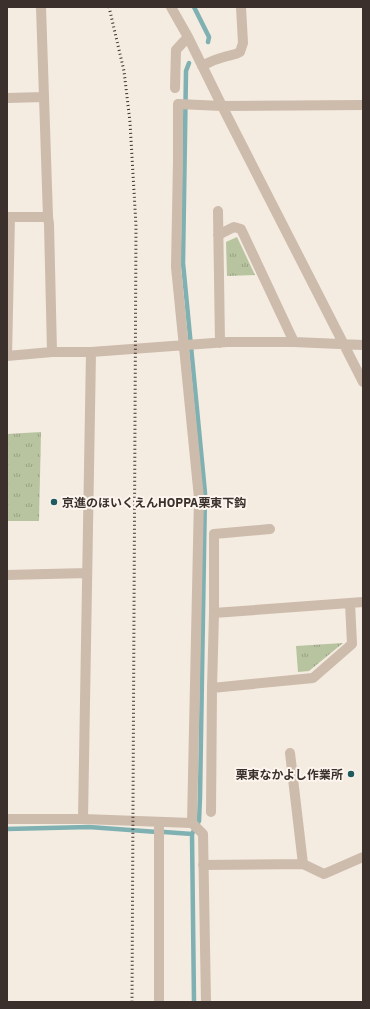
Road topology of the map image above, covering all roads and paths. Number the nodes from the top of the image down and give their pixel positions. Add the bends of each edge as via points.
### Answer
1 (41, 7) edge
2 (171, 7) edge
3 (241, 7) edge
4 (188, 38) junction
5 (202, 66) junction
6 (174, 88) dead end
7 (44, 97) junction
8 (7, 98) edge
9 (363, 105) edge
10 (222, 106) junction
11 (218, 211) dead end
12 (9, 216) edge
13 (48, 217) junction
14 (218, 235) junction
15 (294, 342) junction
16 (220, 343) junction
17 (344, 344) junction
18 (363, 345) edge
19 (188, 346) junction
20 (52, 352) junction
21 (91, 352) junction
22 (7, 356) edge
23 (363, 382) edge
24 (270, 529) dead end
25 (87, 573) junction
26 (7, 575) edge
27 (363, 602) edge
28 (350, 603) junction
29 (214, 613) junction
30 (212, 688) junction
31 (290, 752) dead end
32 (211, 812) dead end
33 (7, 819) edge
34 (83, 819) junction
35 (159, 822) junction
36 (192, 823) junction
37 (363, 857) edge
38 (303, 864) junction
39 (203, 865) junction
40 (159, 1002) edge
41 (206, 1002) edge

1 - 7 street
2 - 4 street
3 - 5 street via 243,42 240,52
4 - 5 street
4 - 6 street via 176,50
5 - 10 street
7 - 8 street
7 - 13 street
9 - 10 street
10 - 17 street
10 - 19 street via 178,104 176,267
11 - 14 street
12 - 13 street
12 - 22 street
13 - 20 street
14 - 15 street via 234,227 241,229
14 - 16 street
15 - 16 street
15 - 17 street
16 - 19 street
17 - 18 street
17 - 23 street
19 - 21 street
19 - 36 street via 199,498
20 - 21 street
20 - 22 street
21 - 25 street
24 - 29 street via 214,534
25 - 26 street
25 - 34 street
27 - 28 street
28 - 29 street
28 - 30 street via 352,644 313,678
29 - 30 street
30 - 32 street
31 - 38 street
33 - 34 street
34 - 35 street
35 - 36 street
35 - 40 street
36 - 39 street via 203,834
37 - 38 street via 324,874
38 - 39 street
39 - 41 street

